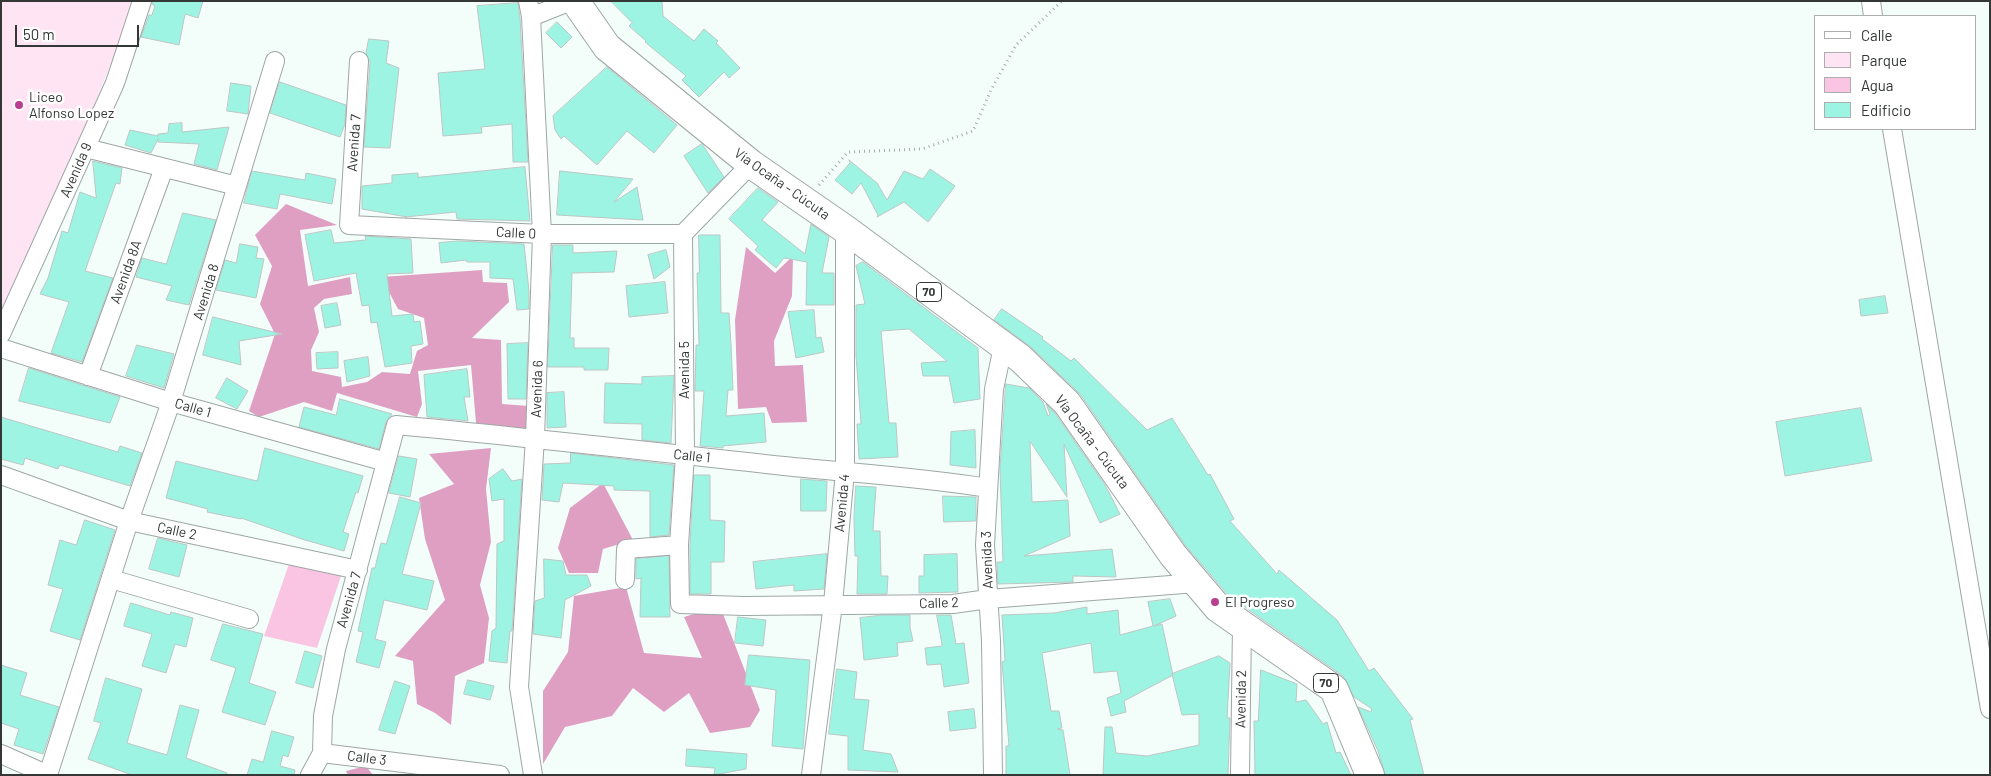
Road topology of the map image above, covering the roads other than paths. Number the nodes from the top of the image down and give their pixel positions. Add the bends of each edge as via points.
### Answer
1 (142, 1) edge
2 (571, 1) edge
3 (575, 1) edge
4 (1871, 1) edge
5 (530, 9) edge
6 (1873, 15) edge
7 (275, 61) dead end
8 (359, 61) dead end
9 (1892, 130) edge
10 (86, 148) junction
11 (751, 164) junction
12 (164, 168) junction
13 (237, 186) junction
14 (349, 225) joint
15 (845, 229) junction
16 (542, 234) junction
17 (683, 234) junction
18 (1, 334) edge
19 (1003, 347) junction
20 (1, 348) edge
21 (88, 376) junction
22 (171, 402) junction
23 (396, 425) joint
24 (535, 438) junction
25 (684, 455) junction
26 (386, 462) junction
27 (845, 472) junction
28 (1, 475) edge
29 (988, 488) junction
30 (129, 521) junction
31 (679, 545) junction
32 (358, 570) junction
33 (111, 579) junction
34 (625, 580) dead end
35 (1197, 583) junction
36 (988, 599) junction
37 (680, 604) joint
38 (833, 604) junction
39 (249, 619) dead end
40 (1242, 624) junction
41 (1990, 709) edge
42 (322, 753) junction
43 (1, 754) edge
44 (48, 775) edge
45 (310, 775) edge
46 (500, 775) edge
47 (534, 775) edge
48 (811, 775) edge
49 (993, 775) edge
50 (1240, 775) edge
51 (1370, 775) edge

1 - 10 street, Avenida 9 via 116,83
2 - 5 street
3 - 11 main road, Vía Ocaña - Cúcuta / 70 via 607,47
4 - 6 street
5 - 16 street, Avenida 6
7 - 13 street, Avenida 8
8 - 14 street, Avenida 7
9 - 41 street
10 - 12 street
10 - 18 street, Avenida 9
11 - 15 main road, Vía Ocaña - Cúcuta / 70
11 - 17 street
12 - 13 street
12 - 21 street, Avenida 8A
13 - 22 street, Avenida 8
14 - 16 street, Calle 0
15 - 19 main road, Vía Ocaña - Cúcuta / 70
15 - 27 street, Avenida 4
16 - 17 street, Calle 0
16 - 24 street, Avenida 6
17 - 25 street, Avenida 5
19 - 29 street, Avenida 3 via 994,389
19 - 35 main road, Vía Ocaña - Cúcuta / 70 via 1020,358 1067,403 1173,556
20 - 21 street, Calle 1
21 - 22 street, Calle 1
22 - 26 street, Calle 1
22 - 30 street, Avenida 8
23 - 24 street, Calle 1
23 - 26 street, Avenida 7
24 - 25 street, Calle 1
24 - 47 street, Avenida 6 via 518,687
25 - 27 street, Calle 1
25 - 31 street, Avenida 5
26 - 32 street, Avenida 7
27 - 29 street, Calle 1 via 942,480
27 - 38 street, Avenida 4
28 - 30 street, Calle 2
29 - 36 street, Avenida 3
30 - 32 street, Calle 2
30 - 33 street, Avenida 8
31 - 34 street via 626,549
31 - 37 street, Avenida 5
32 - 42 street, Avenida 7 via 336,649 323,716
33 - 39 street
33 - 44 street, Avenida 8
35 - 36 street, Calle 2
35 - 40 main road, Vía Ocaña - Cúcuta / 70 via 1218,608
36 - 38 street, Calle 2 via 953,604
36 - 49 street, Avenida 3
37 - 38 street, Calle 2
38 - 48 street, Avenida 4
40 - 50 street, Avenida 2
40 - 51 main road, Vía Ocaña - Cúcuta / 70 via 1334,689
42 - 45 street, Avenida 7
42 - 46 street, Calle 3
43 - 44 street

